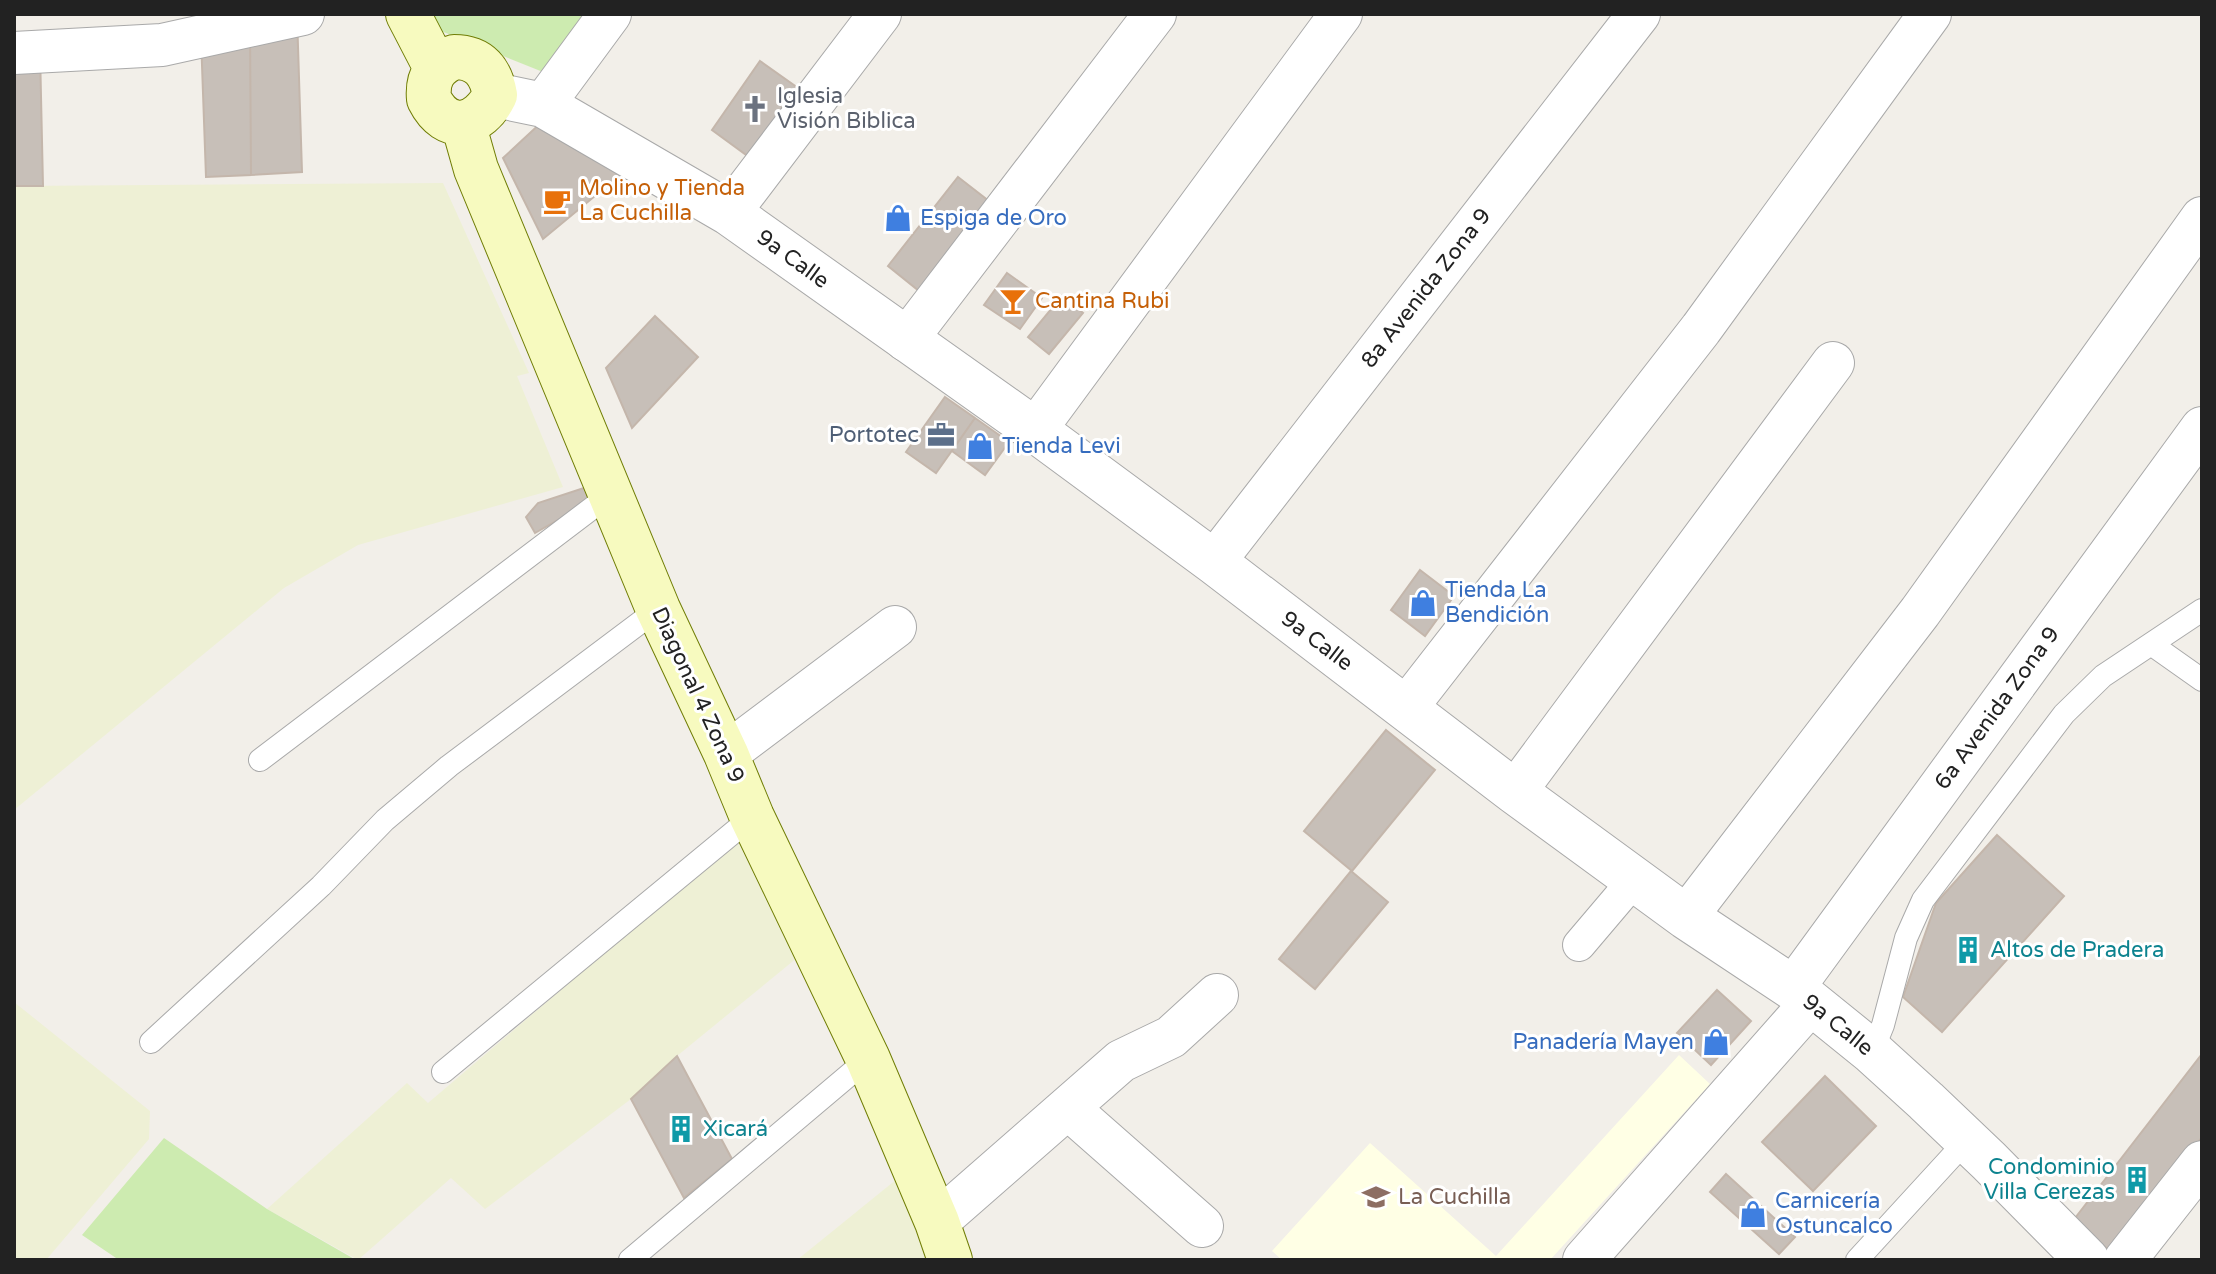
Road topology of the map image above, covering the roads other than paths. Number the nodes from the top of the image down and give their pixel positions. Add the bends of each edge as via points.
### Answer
1 (303, 14) edge
2 (408, 14) edge
3 (610, 14) edge
4 (880, 14) edge
5 (1155, 14) edge
6 (1341, 14) edge
7 (1639, 14) edge
8 (1930, 14) edge
9 (14, 53) edge
10 (543, 105) junction
11 (479, 109) junction
12 (729, 213) junction
13 (2202, 218) edge
14 (906, 340) junction
15 (1833, 363) dead end
16 (2202, 428) edge
17 (1035, 430) junction
18 (612, 493) junction
19 (1214, 562) junction
20 (658, 609) junction
21 (2202, 610) edge
22 (895, 627) dead end
23 (2151, 644) junction
24 (2202, 680) edge
25 (1406, 708) junction
26 (726, 754) junction
27 (260, 760) dead end
28 (1515, 792) junction
29 (752, 817) junction
30 (1635, 879) junction
31 (1686, 917) junction
32 (1579, 945) dead end
33 (1217, 995) dead end
34 (1802, 996) junction
35 (151, 1042) dead end
36 (1872, 1052) junction
37 (868, 1059) junction
38 (443, 1072) dead end
39 (1069, 1109) junction
40 (1967, 1140) junction
41 (2202, 1162) edge
42 (1202, 1226) dead end
43 (944, 1241) edge
44 (630, 1260) edge
45 (1584, 1260) edge
46 (1857, 1260) edge
47 (2087, 1260) edge
48 (2125, 1260) edge

1 - 9 street via 162,45
2 - 11 main road via 436,68 429,99 442,117
3 - 10 street
4 - 12 street
5 - 14 street
6 - 17 street
7 - 19 street, 8a Avenida Zona 9
8 - 25 street via 1701,329
10 - 11 street, 9a Calle
10 - 12 street, 9a Calle
11 - 18 main road, Diagonal 4 Zona 9 via 476,169
12 - 14 street, 9a Calle
13 - 31 street via 1920,612
14 - 17 street, 9a Calle
15 - 28 street
16 - 34 street, 6a Avenida Zona 9
17 - 19 street, 9a Calle
18 - 20 main road, Diagonal 4 Zona 9
18 - 27 lane
19 - 25 street, 9a Calle
20 - 26 main road, Diagonal 4 Zona 9
20 - 35 lane via 385,820
21 - 23 lane
22 - 26 street
23 - 24 lane
23 - 36 lane via 2103,676 2064,714 1923,900 1906,938
25 - 28 street, 9a Calle
26 - 29 main road, Diagonal 4 Zona 9
28 - 30 street, 9a Calle
29 - 37 main road, Diagonal 4 Zona 9
29 - 38 lane
30 - 31 street, 9a Calle
30 - 32 street
31 - 34 street, 9a Calle
33 - 39 street via 1171,1037 1121,1061
34 - 36 street, 9a Calle
34 - 45 street, 6a Avenida Zona 9
36 - 40 street, 9a Calle
37 - 43 main road, Diagonal 4 Zona 9
37 - 44 lane
39 - 42 street
39 - 43 street
40 - 46 lane
40 - 47 street, 9a Calle
41 - 48 street

